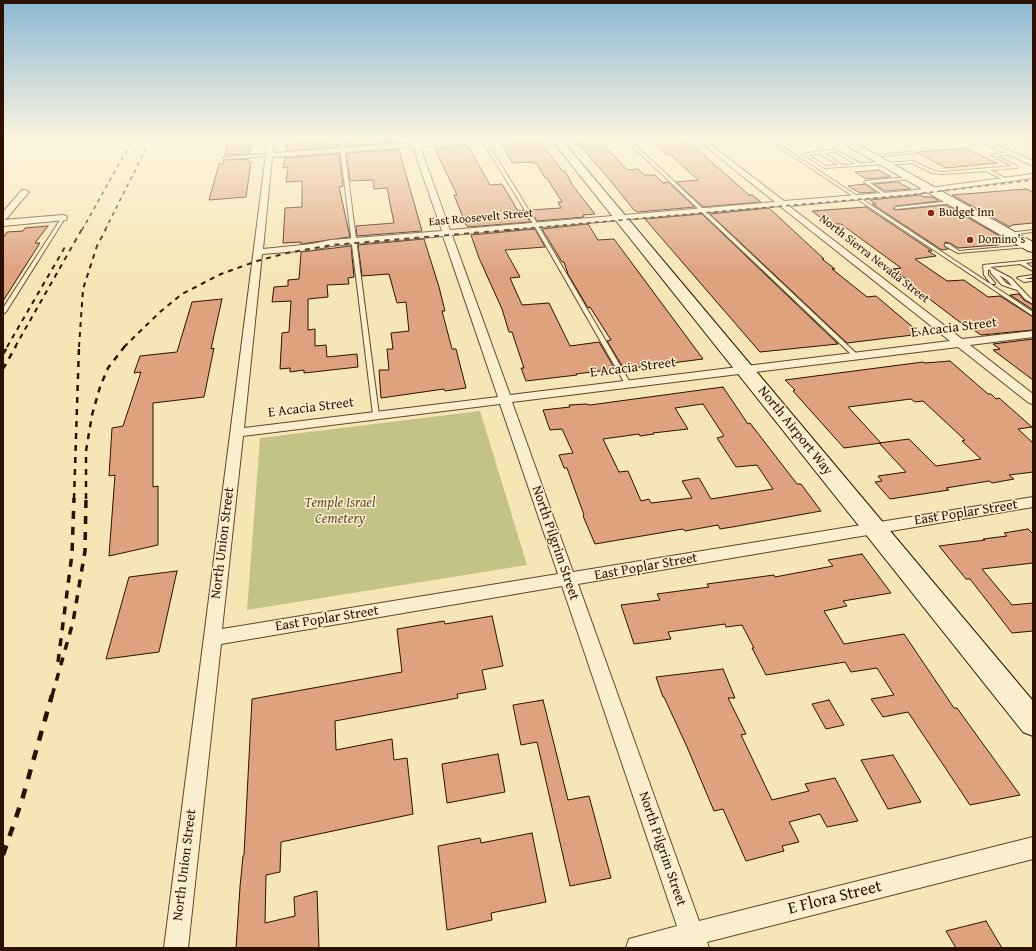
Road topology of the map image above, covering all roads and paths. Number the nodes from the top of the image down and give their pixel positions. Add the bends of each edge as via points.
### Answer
1 (265, 183) edge
2 (347, 183) edge
3 (429, 183) edge
4 (510, 183) edge
5 (592, 183) edge
6 (674, 183) edge
7 (755, 183) edge
8 (837, 183) edge
9 (868, 183) edge
10 (919, 183) edge
11 (984, 183) edge
12 (1009, 183) edge
13 (933, 191) junction
14 (25, 192) dead end
15 (885, 195) junction
16 (860, 199) junction
17 (952, 202) junction
18 (784, 206) junction
19 (896, 208) dead end
20 (704, 212) junction
21 (3, 216) edge
22 (63, 218) joint
23 (622, 220) junction
24 (3, 223) edge
25 (537, 227) junction
26 (1033, 231) edge
27 (1008, 234) junction
28 (447, 235) junction
29 (355, 243) junction
30 (946, 245) dead end
31 (1031, 247) edge
32 (257, 252) junction
33 (1033, 261) edge
34 (1020, 262) junction
35 (985, 266) junction
36 (1033, 270) edge
37 (1033, 276) edge
38 (1033, 280) edge
39 (1033, 302) edge
40 (1033, 308) edge
41 (3, 312) edge
42 (1033, 314) edge
43 (1033, 334) edge
44 (960, 343) junction
45 (856, 356) junction
46 (744, 369) junction
47 (628, 384) junction
48 (504, 398) junction
49 (1033, 400) edge
50 (376, 415) junction
51 (236, 432) junction
52 (1033, 502) edge
53 (873, 527) junction
54 (568, 580) junction
55 (212, 638) junction
56 (1033, 723) edge
57 (1033, 848) edge
58 (694, 941) edge
59 (176, 948) edge
60 (638, 948) edge

1 - 32 street, North Union Street
2 - 29 lane
3 - 28 street, North Pilgrim Street
4 - 25 lane
5 - 23 main road, North Airport Way
6 - 20 lane
7 - 18 street, North Sierra Nevada Street
8 - 16 lane
9 - 15 lane
10 - 13 main road
11 - 13 street, East Roosevelt Street
12 - 13 street, East Roosevelt Street
13 - 15 street, East Roosevelt Street
13 - 16 street, East Roosevelt Street
13 - 17 main road
14 - 21 street
15 - 16 street, East Roosevelt Street
16 - 18 street, East Roosevelt Street
16 - 42 lane
17 - 19 lane
17 - 27 main road
18 - 20 street, East Roosevelt Street
18 - 44 street, North Sierra Nevada Street
20 - 23 street, East Roosevelt Street
20 - 45 lane
22 - 24 street
22 - 41 lane
23 - 25 street, East Roosevelt Street
23 - 46 main road, North Airport Way
25 - 28 street, East Roosevelt Street
25 - 47 lane
26 - 27 lane
27 - 31 main road
28 - 29 street, East Roosevelt Street
28 - 48 street, North Pilgrim Street
29 - 32 street, East Roosevelt Street
29 - 50 lane
30 - 31 lane via 958,252
32 - 51 street, North Union Street
33 - 34 lane
34 - 35 lane
34 - 36 lane
35 - 39 lane via 1004,275
35 - 40 lane via 990,281
37 - 38 lane via 1019,278 1024,281
43 - 44 street, E Acacia Street
44 - 45 street, E Acacia Street
44 - 49 street, North Sierra Nevada Street
45 - 46 street, E Acacia Street
46 - 47 street, E Acacia Street
46 - 53 main road, North Airport Way
47 - 48 street, E Acacia Street
48 - 50 street, E Acacia Street
48 - 54 street, North Pilgrim Street
50 - 51 street, E Acacia Street
51 - 55 street, North Union Street
52 - 53 street, East Poplar Street
53 - 54 street, East Poplar Street
53 - 56 main road, North Airport Way
54 - 55 street, East Poplar Street
54 - 58 street, North Pilgrim Street
55 - 59 street, North Union Street
57 - 58 street, E Flora Street
58 - 60 street, E Flora Street

